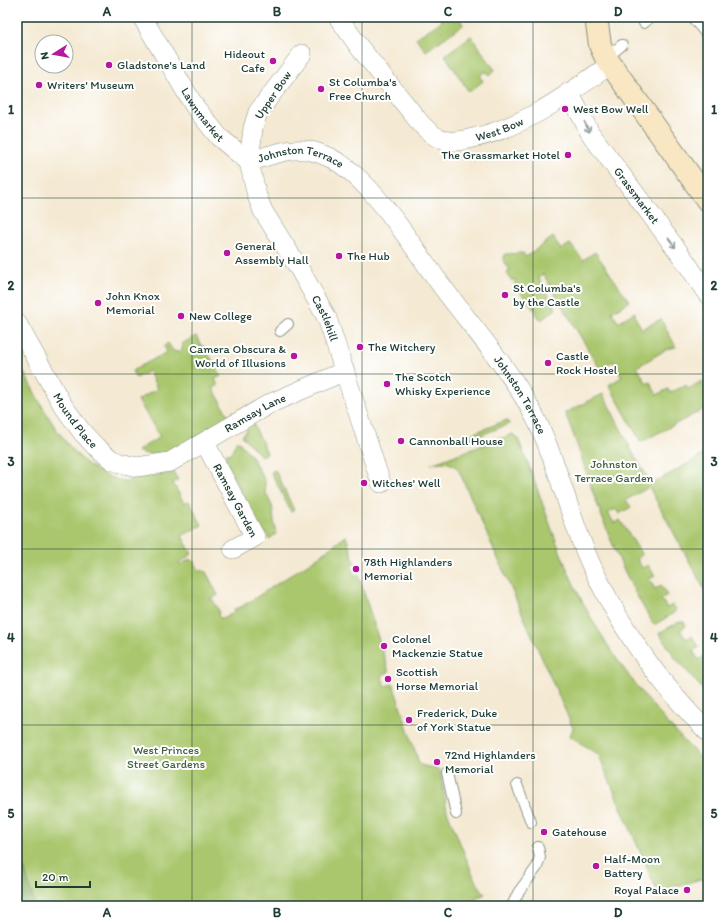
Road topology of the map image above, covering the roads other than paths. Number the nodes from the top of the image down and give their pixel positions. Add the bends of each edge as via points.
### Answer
1 (142, 17) edge
2 (338, 17) edge
3 (596, 17) edge
4 (692, 17) edge
5 (708, 36) edge
6 (302, 54) dead end
7 (613, 56) junction
8 (569, 92) junction
9 (249, 162) junction
10 (708, 201) edge
11 (708, 296) edge
12 (17, 323) edge
13 (288, 324) dead end
14 (280, 331) dead end
15 (340, 374) junction
16 (204, 442) junction
17 (170, 462) joint
18 (381, 483) dead end
19 (233, 549) dead end
20 (708, 732) edge
21 (447, 773) dead end
22 (517, 785) dead end
23 (456, 814) dead end
24 (531, 822) dead end
25 (538, 847) dead end
26 (512, 906) edge

1 - 9 street, Lawnmarket via 195,107 219,137
2 - 8 street, West Bow via 393,90 431,134 441,139 454,141 480,137 521,123
3 - 7 street via 600,45
4 - 5 lane
6 - 9 street, Upper Bow via 255,119
7 - 8 street, West Bow
7 - 10 street
8 -> 11 street, Grassmarket via 590,133 686,262
9 - 15 street, Castlehill via 263,211 316,311 327,318
9 - 20 street, Johnston Terrace via 301,149 328,156 367,187 515,385 549,447 594,572 620,620 672,695
12 - 17 street, Mound Place via 62,404 95,446 112,460 129,466 148,467
13 - 14 lane
15 - 16 street, Ramsay Lane via 269,404
15 - 18 street, Castlehill
16 - 17 street, Ramsay Lane
16 - 19 street, Ramsay Garden via 255,537
21 - 23 lane
22 - 24 lane
25 - 26 lane via 540,858 537,867

